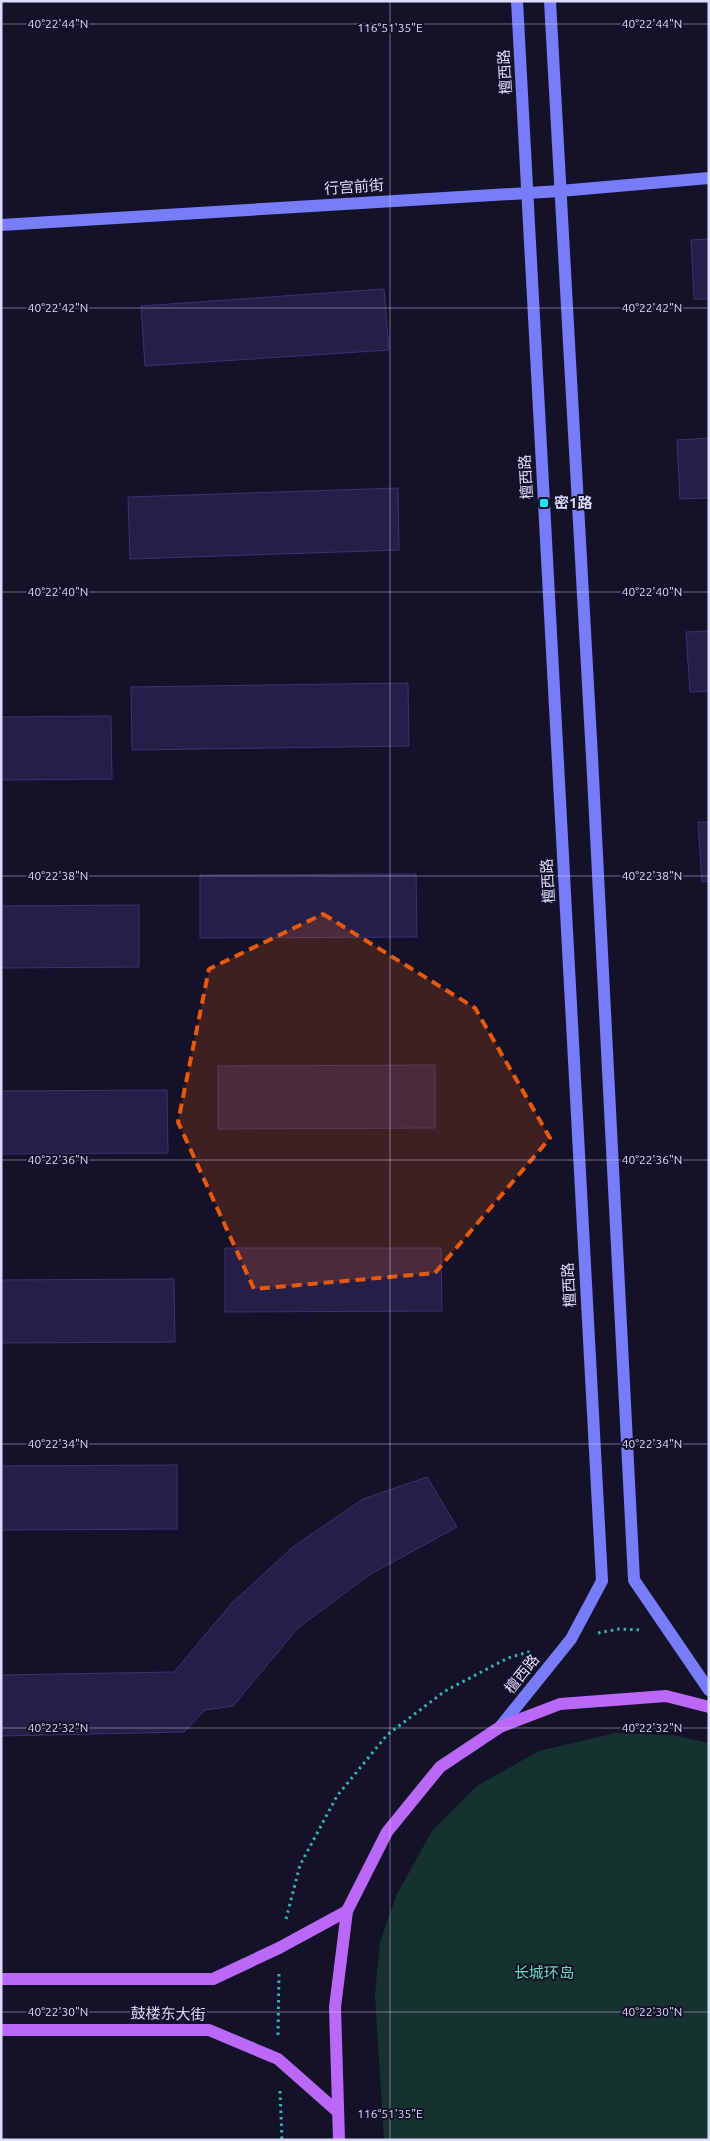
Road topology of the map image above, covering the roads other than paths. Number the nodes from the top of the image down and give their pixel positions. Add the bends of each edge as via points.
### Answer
1 (517, 1) edge
2 (550, 1) edge
3 (709, 178) edge
4 (560, 190) junction
5 (527, 192) junction
6 (1, 225) edge
7 (709, 1690) edge
8 (709, 1707) edge
9 (500, 1727) junction
10 (347, 1911) junction
11 (1, 1980) edge
12 (1, 2030) edge
13 (338, 2112) junction
14 (339, 2140) edge

1 - 5 main road, 檀西路
2 - 4 main road
3 - 4 main road, 行宫前街
4 - 5 main road, 行宫前街
4 - 7 main road via 634,1580
5 - 6 main road, 行宫前街
5 - 9 main road, 檀西路 via 602,1581 571,1639
8 - 9 main road via 666,1696 586,1701 560,1704
9 - 10 main road via 440,1767 387,1832
10 - 11 main road via 213,1979
10 - 13 main road via 335,2007
12 - 13 main road, 鼓楼东大街 via 210,2030 278,2059
13 - 14 main road

